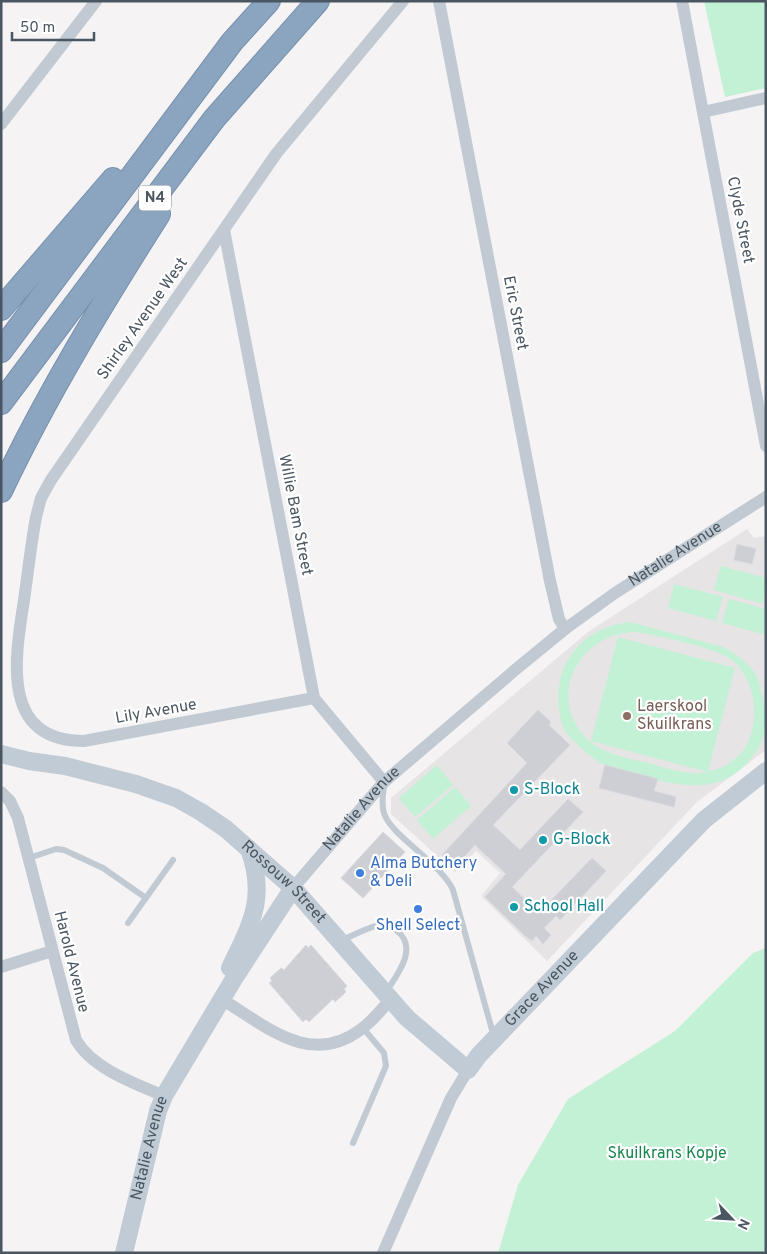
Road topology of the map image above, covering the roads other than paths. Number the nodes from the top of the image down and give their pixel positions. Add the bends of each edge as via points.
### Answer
1 (96, 1) edge
2 (269, 1) edge
3 (318, 1) edge
4 (403, 1) edge
5 (439, 1) edge
6 (682, 1) edge
7 (232, 42) junction
8 (766, 98) edge
9 (703, 112) junction
10 (214, 119) junction
11 (1, 124) edge
12 (224, 230) junction
13 (1, 309) edge
14 (1, 351) edge
15 (1, 403) edge
16 (766, 446) edge
17 (1, 491) edge
18 (766, 497) edge
19 (565, 629) junction
20 (314, 698) junction
21 (19, 700) joint
22 (1, 742) edge
23 (1, 754) edge
24 (53, 764) junction
25 (766, 771) edge
26 (384, 782) junction
27 (1, 792) edge
28 (249, 850) junction
29 (28, 858) junction
30 (173, 860) dead end
31 (293, 888) junction
32 (146, 898) junction
33 (128, 923) dead end
34 (339, 942) junction
35 (52, 952) junction
36 (1, 968) edge
37 (388, 997) junction
38 (221, 999) junction
39 (363, 1028) junction
40 (495, 1039) junction
41 (468, 1070) junction
42 (164, 1096) junction
43 (353, 1143) dead end
44 (124, 1253) edge
45 (384, 1253) edge

1 - 11 street
2 - 7 highway, N4
3 - 10 highway, N4
4 - 12 street, Shirley Avenue West via 296,128
5 - 19 street, Eric Street via 550,581 559,619
6 - 9 street, Clyde Street
7 - 13 highway
7 - 14 highway, N4
8 - 9 street
9 - 16 street, Clyde Street
10 - 15 highway, N4
10 - 17 highway via 163,209 56,382
12 - 20 street, Willie Bam Street
12 - 21 street, Shirley Avenue West via 44,492 33,530 18,644 15,683
18 - 19 street, Natalie Avenue via 624,587
19 - 26 street, Natalie Avenue
20 - 21 street, Lily Avenue via 84,741 59,739 44,732 26,714
20 - 26 street, Willie Bam Street
22 - 24 street, Rossouw Street
23 - 24 street, Rossouw Street
24 - 28 street, Rossouw Street via 136,784 176,798 218,823
25 - 40 street, Grace Avenue via 704,820
26 - 31 street, Natalie Avenue
26 - 40 lane via 382,806 388,822 443,874 453,890
27 - 29 street, Harold Avenue via 14,808
28 - 31 street, Rossouw Street
28 - 38 street via 258,885 257,901 251,923 223,986
29 - 32 lane via 56,849 64,850 103,868
29 - 35 street, Harold Avenue
30 - 32 lane
31 - 34 street, Rossouw Street
31 - 38 street, Natalie Avenue
32 - 33 lane
34 - 37 street, Rossouw Street
34 - 37 lane via 382,924 391,925 402,935 408,949
35 - 36 street
35 - 42 street, Harold Avenue via 72,1032 80,1048 101,1065
37 - 39 street
37 - 41 street, Rossouw Street via 420,1032
38 - 39 street via 284,1038 297,1042 316,1045 331,1042 356,1034
38 - 42 street, Natalie Avenue
39 - 43 lane via 384,1053 386,1066
40 - 41 street, Grace Avenue
41 - 45 street, Grace Avenue via 451,1098
42 - 44 street, Natalie Avenue

